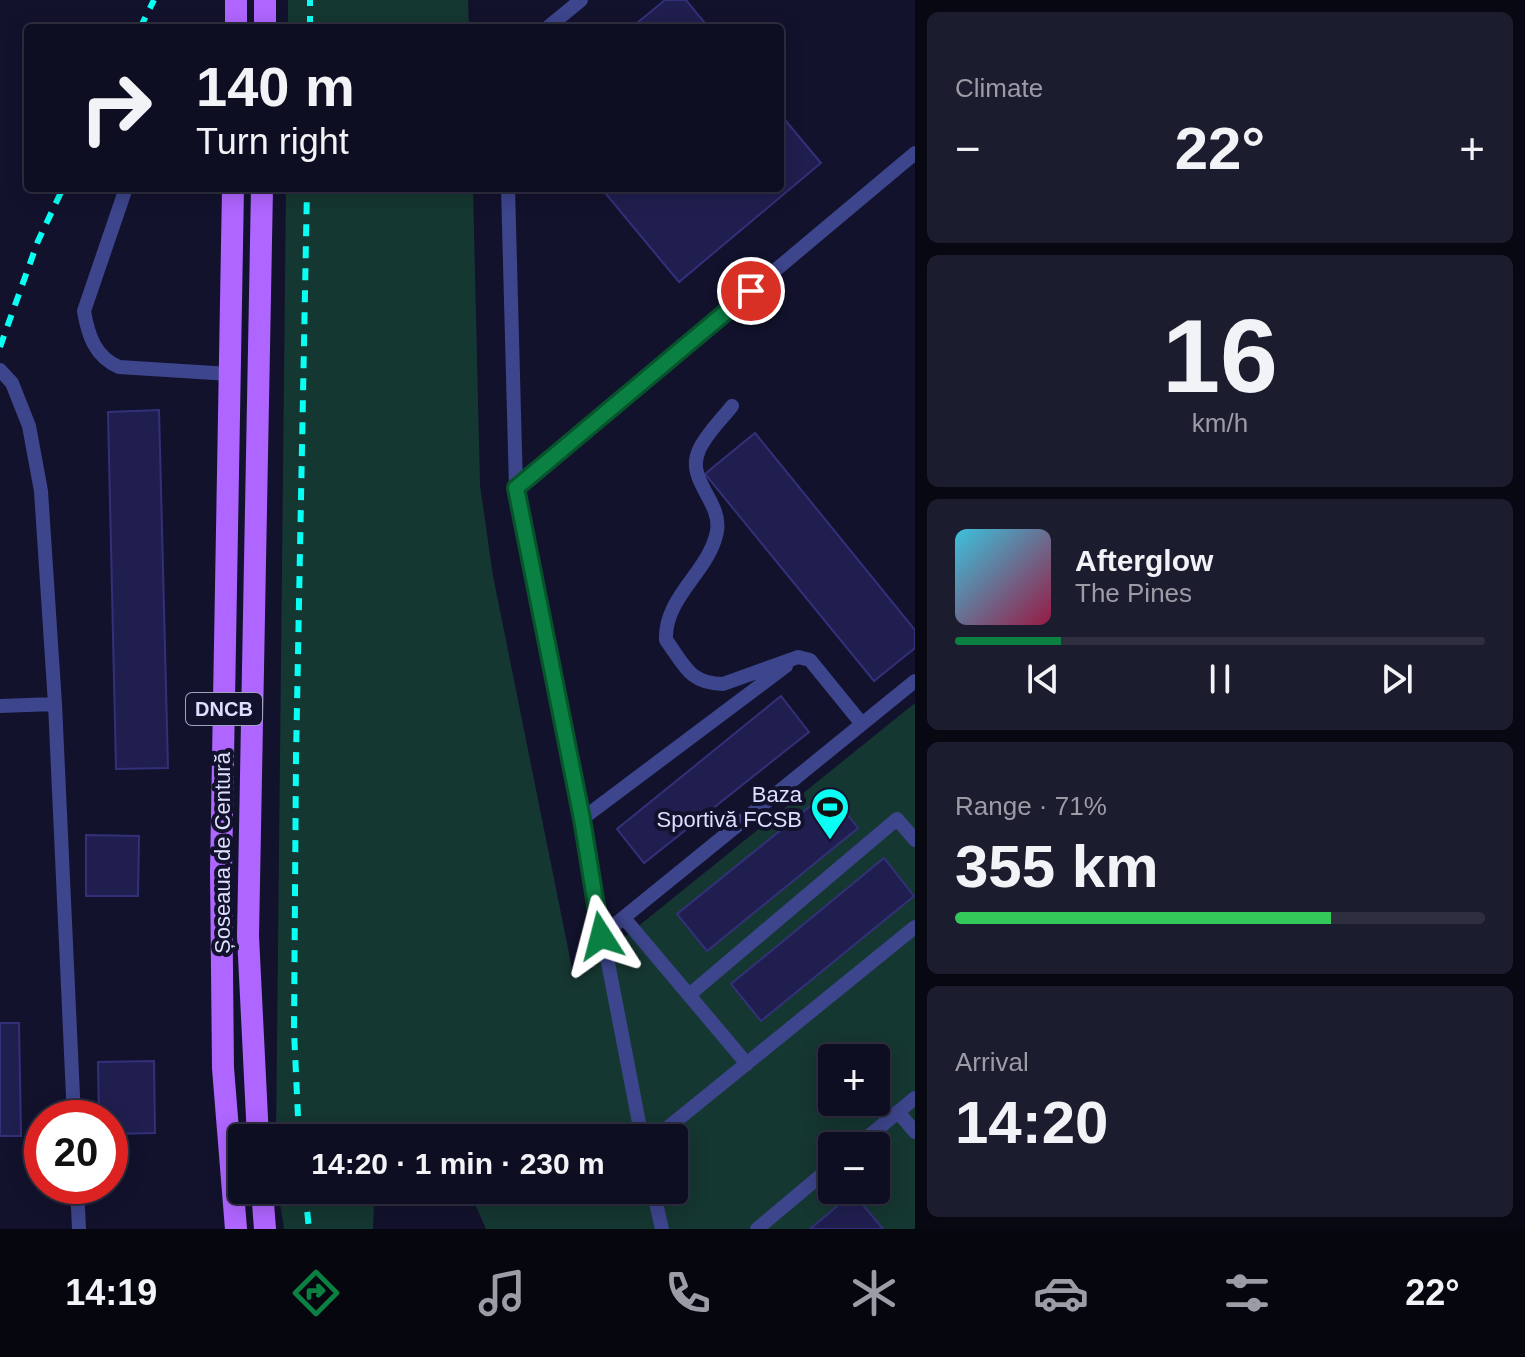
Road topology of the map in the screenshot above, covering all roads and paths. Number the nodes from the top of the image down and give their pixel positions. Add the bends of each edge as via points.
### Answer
1 (236, 0) edge
2 (265, 0) edge
3 (581, 0) edge
4 (236, 24) edge
5 (265, 24) edge
6 (552, 24) edge
7 (915, 153) edge
8 (125, 192) edge
9 (233, 192) edge
10 (262, 192) edge
11 (508, 192) edge
12 (0, 370) edge
13 (230, 374) junction
14 (732, 406) dead end
15 (516, 488) junction
16 (798, 657) junction
17 (915, 681) edge
18 (55, 704) junction
19 (0, 706) edge
20 (862, 724) junction
21 (582, 819) junction
22 (915, 840) edge
23 (624, 918) junction
24 (915, 927) edge
25 (601, 936) junction
26 (689, 995) junction
27 (747, 1064) junction
28 (915, 1098) edge
29 (73, 1100) edge
30 (898, 1112) junction
31 (257, 1124) edge
32 (639, 1124) edge
33 (672, 1124) edge
34 (874, 1132) edge
35 (915, 1132) edge
36 (818, 1178) edge
37 (78, 1204) edge
38 (263, 1204) edge
39 (656, 1204) edge
40 (79, 1229) edge
41 (223, 1229) edge
42 (236, 1229) edge
43 (265, 1229) edge
44 (662, 1229) edge
45 (757, 1229) edge

1 - 4 main road
2 - 5 main road
3 - 6 lane
7 - 15 lane
8 - 13 lane via 84,311 96,348 119,367
9 - 13 main road, Șoseaua de Centură / DNCB
10 - 31 main road, Șoseaua de Centură / DNCB via 248,936
11 - 15 lane
12 - 18 lane via 12,383 29,426 41,491
13 - 42 main road, Șoseaua de Centură / DNCB via 221,960 223,1068
14 - 16 lane via 699,450 696,473 716,512 718,530 667,618 666,640 697,681 711,684
15 - 21 lane
16 - 20 lane via 810,660
16 - 21 lane
17 - 20 lane
18 - 19 lane
18 - 29 lane
20 - 23 lane
21 - 25 lane
22 - 26 lane via 897,819
23 - 25 lane
23 - 26 lane
24 - 27 lane
25 - 32 lane
26 - 27 lane
27 - 33 lane
28 - 30 lane
30 - 34 lane
30 - 35 lane
36 - 45 lane
37 - 40 lane
38 - 43 main road
39 - 44 lane
41 - 42 lane

